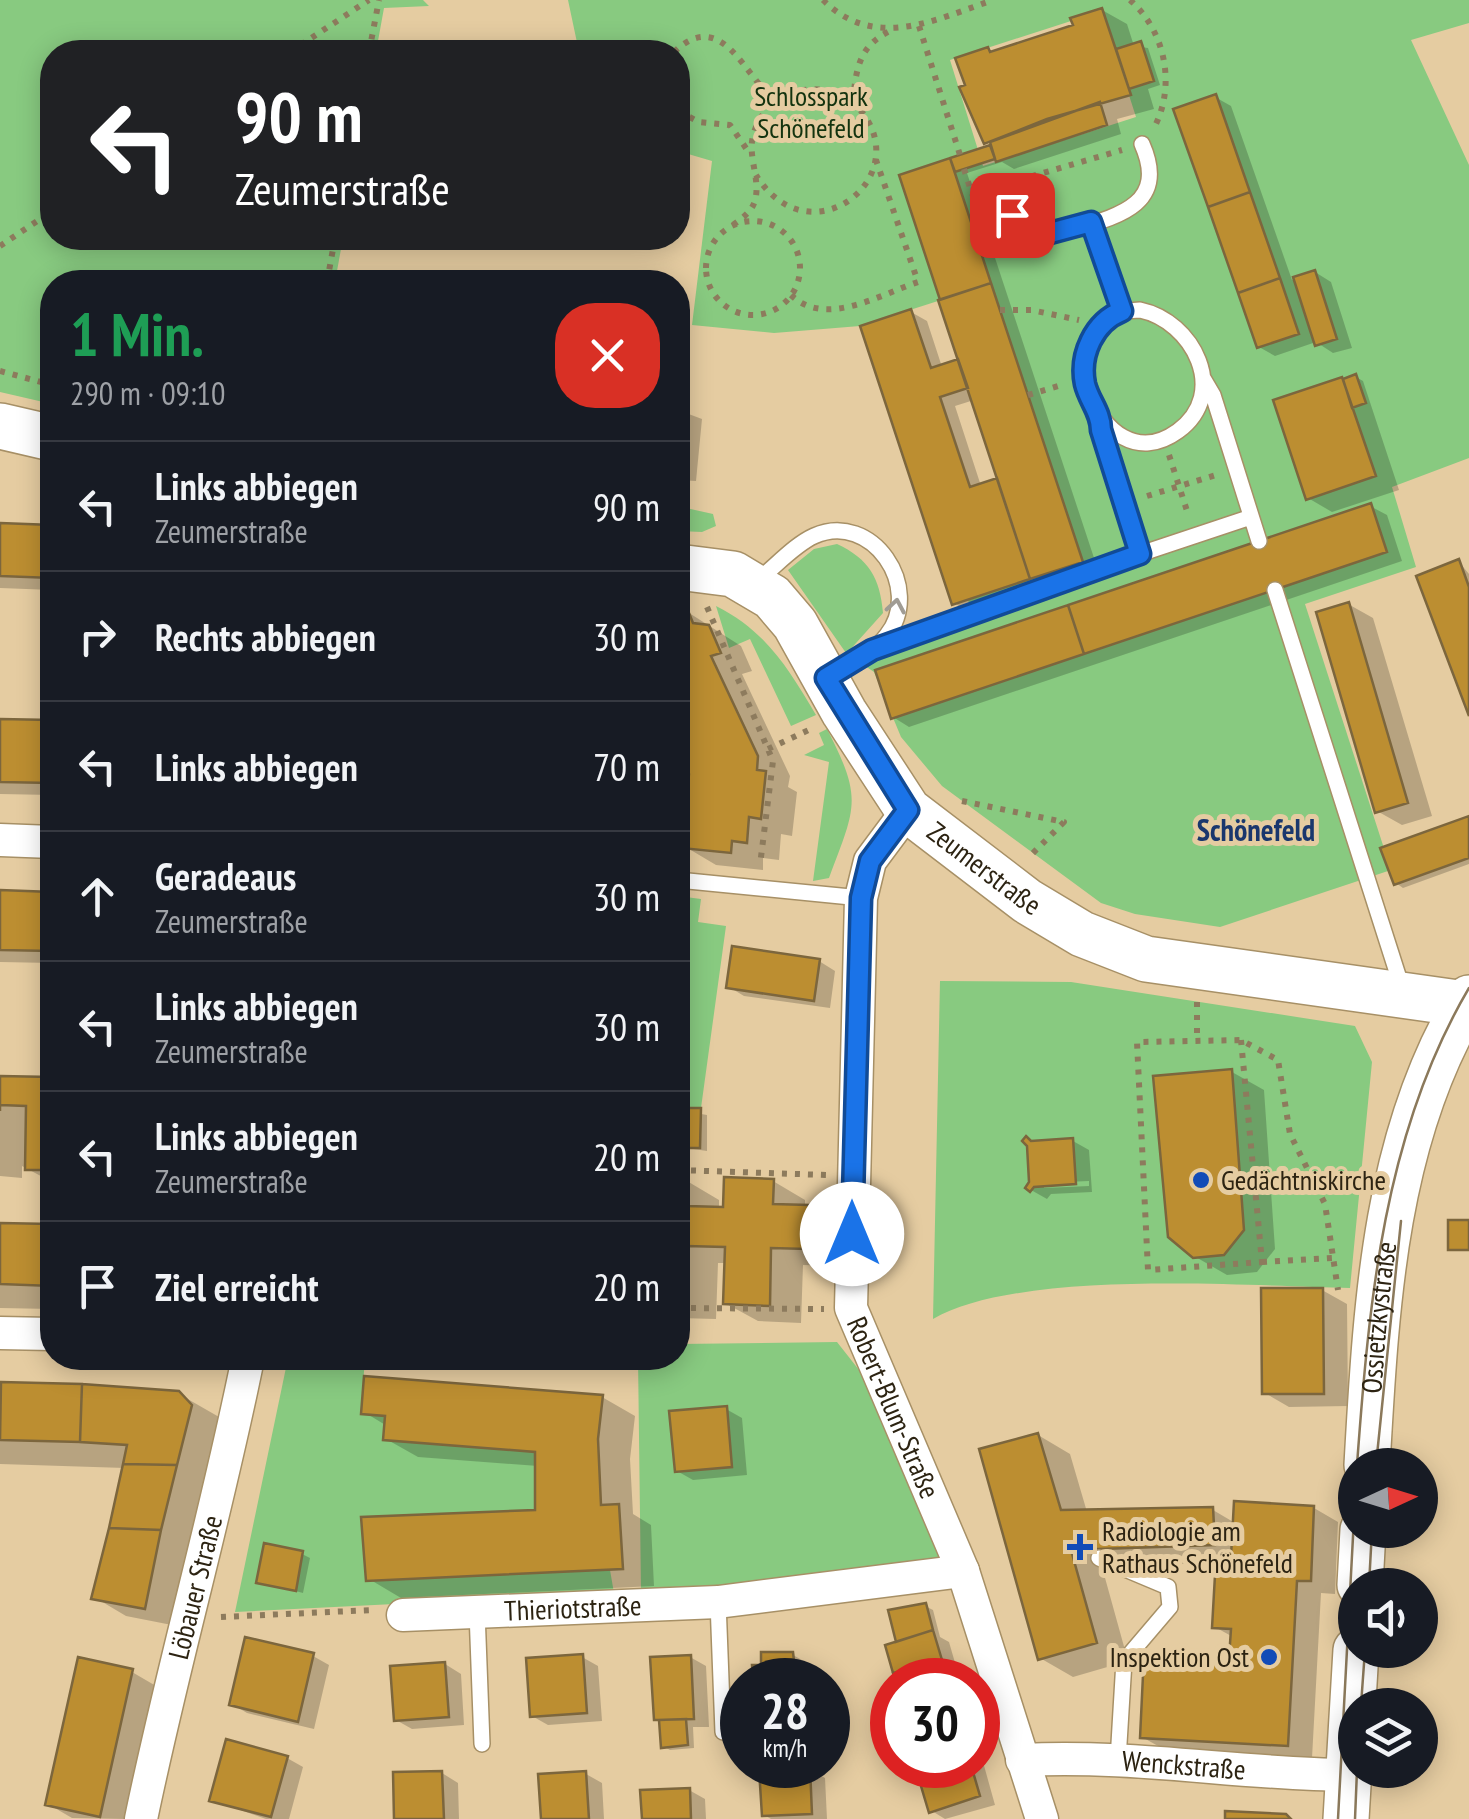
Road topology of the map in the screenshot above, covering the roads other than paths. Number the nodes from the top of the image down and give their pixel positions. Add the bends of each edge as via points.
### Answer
1 (1142, 144) road end
2 (1001, 186) road end
3 (1091, 222) junction
4 (1122, 311) junction
5 (1203, 378) junction
6 (1101, 417) junction
7 (0, 426) edge
8 (40, 435) edge
9 (1251, 517) junction
10 (1259, 541) dead end
11 (1140, 554) junction
12 (690, 582) edge
13 (752, 585) junction
14 (1275, 590) dead end
15 (872, 650) junction
16 (827, 699) junction
17 (908, 810) junction
18 (0, 840) edge
19 (40, 842) edge
20 (690, 881) edge
21 (861, 898) junction
22 (1405, 998) junction
23 (1467, 1001) edge
24 (0, 1333) edge
25 (40, 1334) edge
26 (245, 1370) edge
27 (1368, 1448) edge
28 (1099, 1558) dead end
29 (962, 1571) junction
30 (718, 1602) junction
31 (478, 1612) junction
32 (403, 1615) road end
33 (721, 1658) edge
34 (1355, 1668) edge
35 (482, 1744) dead end
36 (1022, 1760) junction
37 (1118, 1760) junction
38 (1347, 1797) edge
39 (142, 1819) edge
40 (1042, 1819) edge

1 - 3 lane via 1152,170 1146,194 1130,209
2 - 3 lane via 1012,215 1028,231 1051,236
3 - 4 lane
4 - 5 lane via 1170,319 1192,343
4 - 6 lane via 1098,329 1086,354 1085,377
5 - 6 lane via 1194,412 1164,439 1127,438
5 - 9 lane
6 - 11 lane
7 - 8 main road
9 - 10 lane
9 - 11 lane
11 - 15 lane
12 - 13 main road, Zeumerstraße via 733,574
15 -> 13 lane via 893,624 900,592 895,571 868,541 850,534 813,536
13 - 16 main road, Zeumerstraße via 795,624
14 - 22 lane
15 - 16 lane
16 - 17 main road, Zeumerstraße
17 - 21 street, Robert-Blum-Straße via 870,861
17 - 22 main road, Zeumerstraße via 1082,934 1146,960
18 - 19 street
20 - 21 lane
21 - 29 street, Robert-Blum-Straße via 851,1308
22 - 23 main road, Zeumerstraße
23 - 27 main road, Ossietzkystraße via 1423,1096 1396,1190
24 - 25 street
26 - 39 street, Löbauer Straße
28 - 37 lane via 1168,1586 1170,1607 1124,1660
29 - 30 street, Thieriotstraße
29 - 36 street, Robert-Blum-Straße
30 - 31 street, Thieriotstraße
30 - 33 lane
31 - 32 street, Thieriotstraße
31 - 35 lane
34 - 38 main road
36 - 37 street, Wenckstraße
36 - 40 street, Robert-Blum-Straße
37 - 38 street, Wenckstraße via 1234,1772

